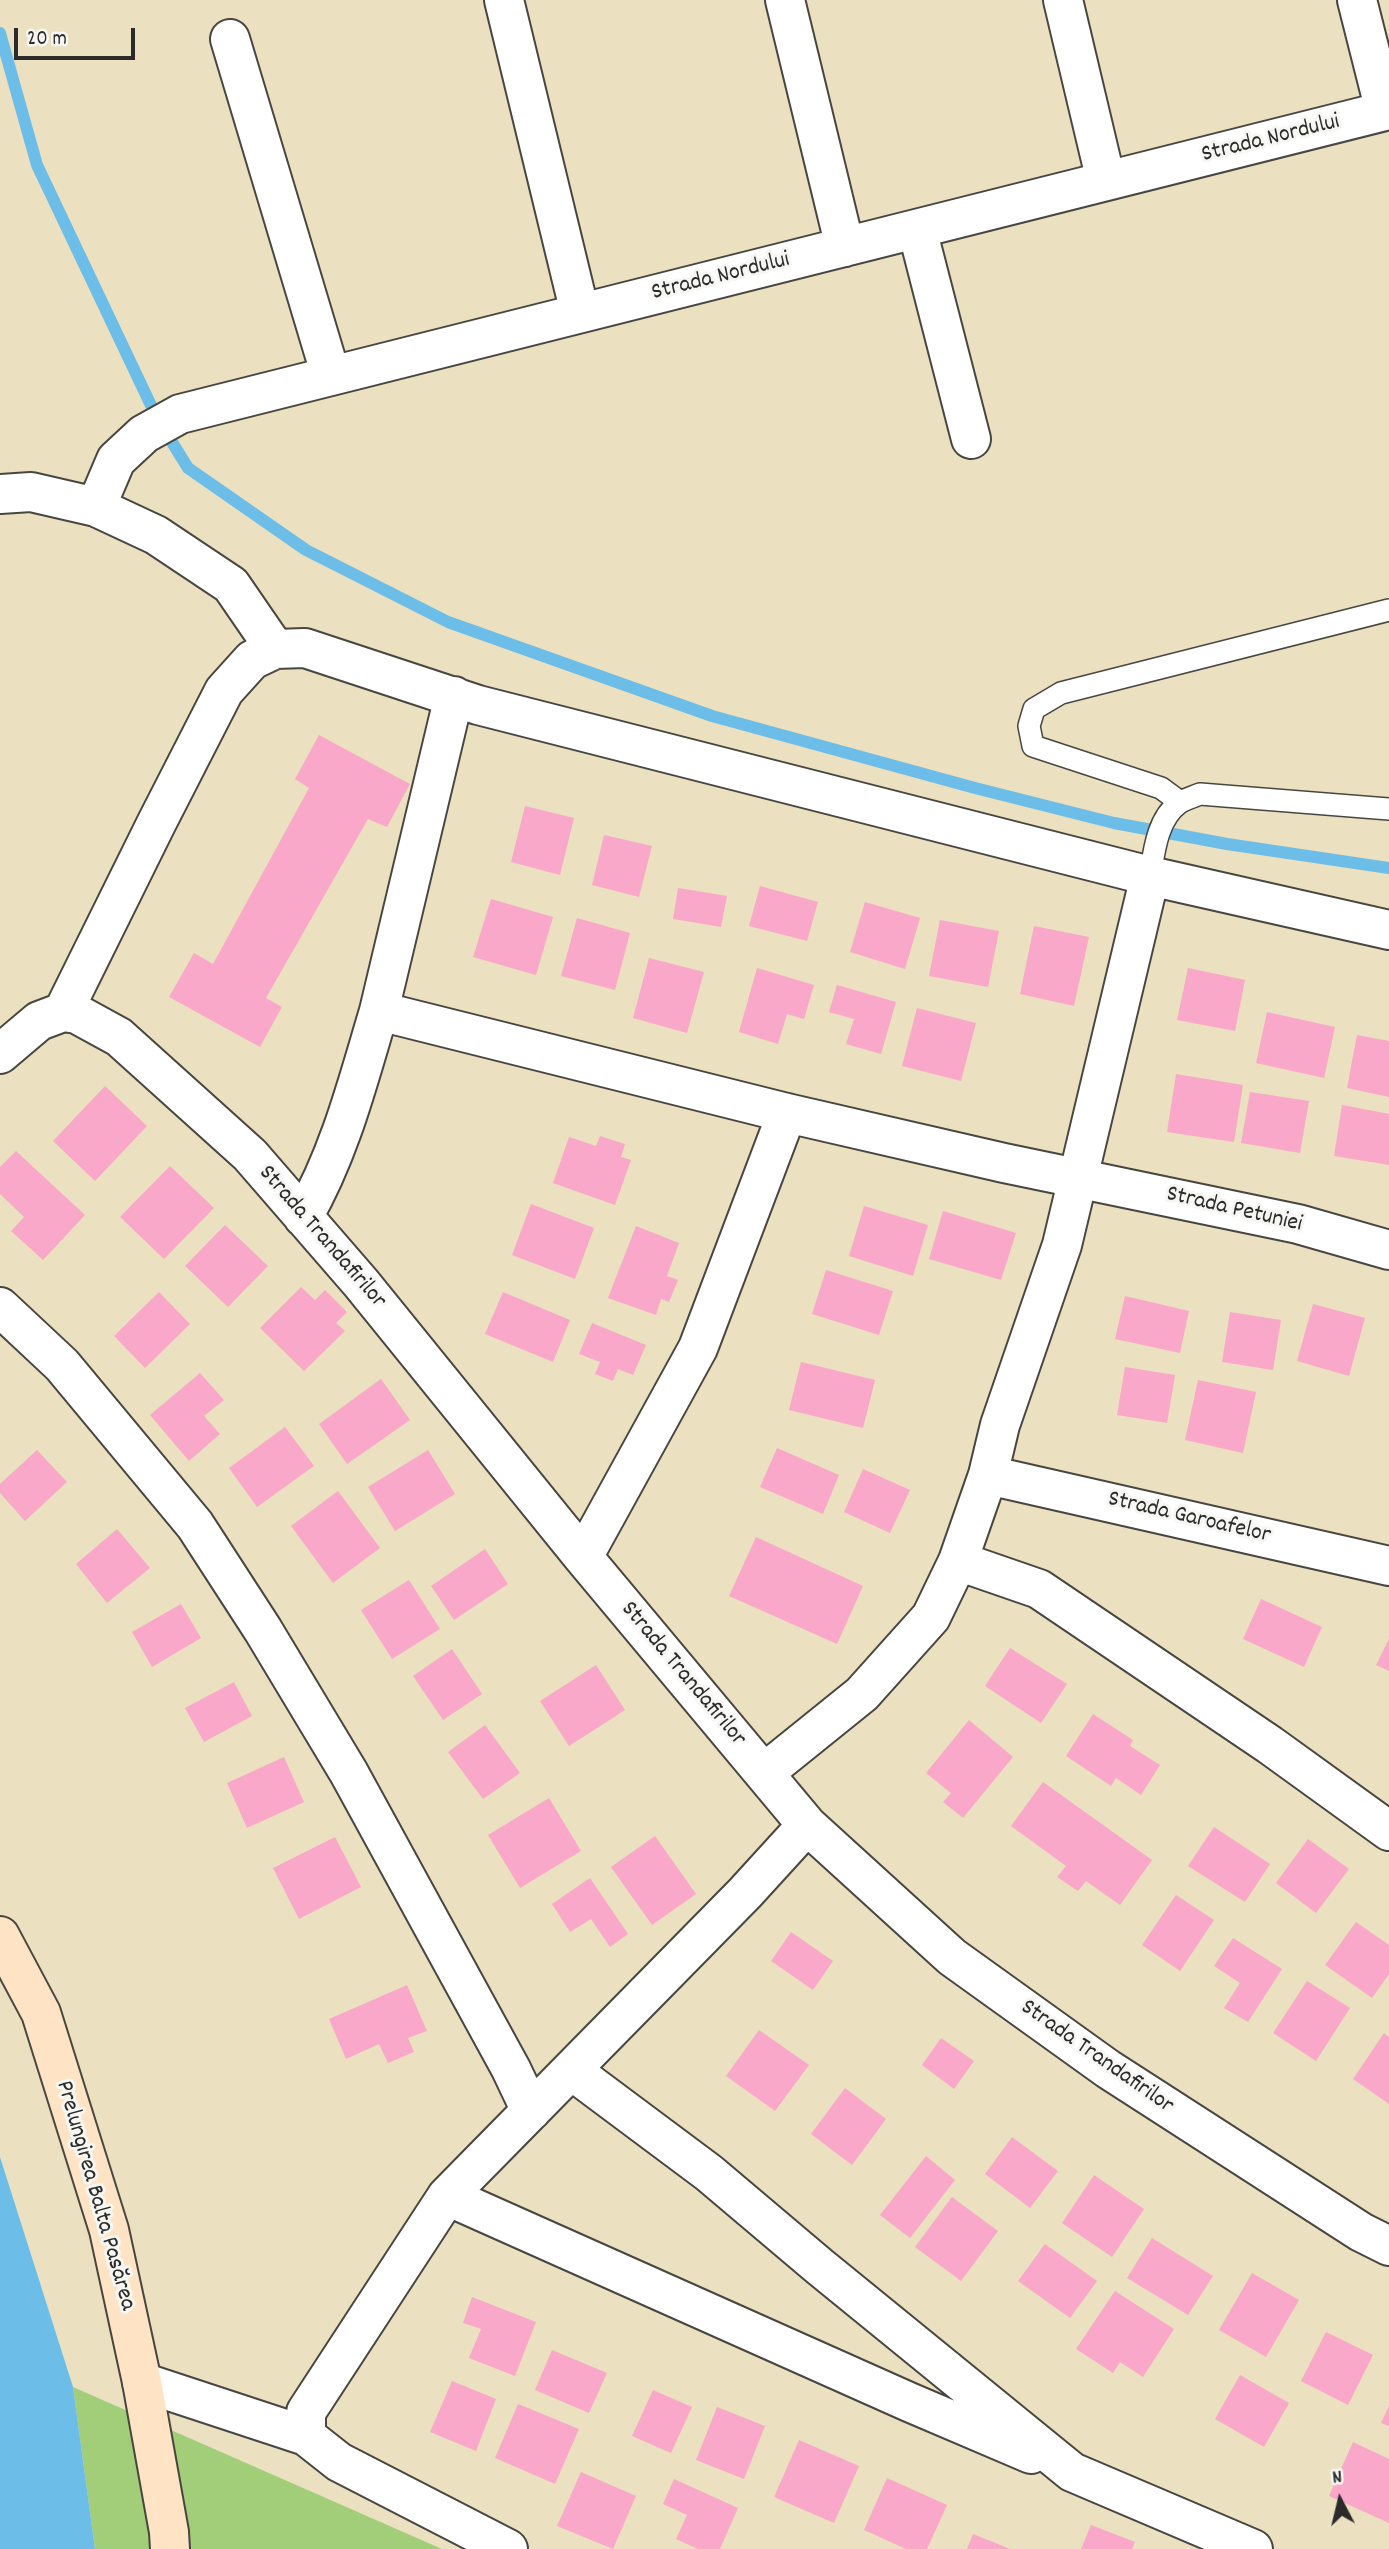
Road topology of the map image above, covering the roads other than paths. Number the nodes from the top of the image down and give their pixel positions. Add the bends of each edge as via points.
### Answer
1 (504, 0) edge
2 (785, 0) edge
3 (1063, 0) edge
4 (1357, 0) edge
5 (230, 39) dead end
6 (1387, 111) edge
7 (1106, 181) junction
8 (917, 229) junction
9 (845, 247) junction
10 (580, 313) junction
11 (331, 376) junction
12 (971, 439) dead end
13 (0, 494) edge
14 (96, 507) junction
15 (1389, 610) edge
16 (275, 649) junction
17 (454, 696) junction
18 (1172, 809) junction
19 (1389, 809) edge
20 (1152, 863) junction
21 (1389, 930) edge
22 (379, 1011) junction
23 (63, 1012) junction
24 (0, 1054) edge
25 (787, 1113) junction
26 (1077, 1178) junction
27 (303, 1217) junction
28 (1389, 1250) edge
29 (0, 1307) edge
30 (988, 1475) junction
31 (583, 1557) junction
32 (958, 1561) junction
33 (1389, 1566) edge
34 (764, 1773) junction
35 (807, 1825) junction
36 (1389, 1830) edge
37 (0, 1936) edge
38 (570, 2070) junction
39 (531, 2111) junction
40 (447, 2196) junction
41 (1389, 2246) edge
42 (933, 2356) junction
43 (142, 2382) junction
44 (909, 2402) junction
45 (306, 2436) junction
46 (1072, 2472) junction
47 (170, 2549) edge
48 (508, 2549) edge
49 (1253, 2549) edge

1 - 10 street
2 - 9 street
3 - 7 street
4 - 6 street
5 - 11 street
6 - 7 street, Strada Nordului
7 - 8 street, Strada Nordului
8 - 9 street, Strada Nordului
8 - 12 street
9 - 10 street, Strada Nordului
10 - 11 street, Strada Nordului
11 - 14 street, Strada Nordului via 180,414 144,434 116,460
13 - 14 street via 31,492
14 - 16 street via 156,535 231,585
15 - 18 lane via 1061,694 1034,709 1029,726 1033,746 1161,788
16 - 17 street via 305,648
16 - 23 street via 252,660 225,691
17 - 20 street
17 - 22 street
18 - 19 lane via 1200,794
18 - 20 lane
20 - 21 street
20 - 26 street
22 - 25 street, Strada Petuniei
22 - 27 street via 338,1144
23 - 24 street via 39,1021
23 - 27 street, Strada Trandafirilor via 77,1014 119,1037 250,1155
25 - 26 street, Strada Petuniei
25 - 31 street via 698,1348
26 - 28 street, Strada Petuniei via 1298,1224
26 - 30 street via 1062,1245 1000,1425
27 - 31 street, Strada Trandafirilor
29 - 39 street via 62,1365 195,1525 349,1773
30 - 32 street
30 - 33 street, Strada Garoafelor
31 - 34 street, Strada Trandafirilor
32 - 34 street via 931,1617 862,1694
32 - 36 street via 1039,1589
34 - 35 street, Strada Trandafirilor
35 - 38 street via 746,1894
35 - 41 street, Strada Trandafirilor via 952,1957 1119,2077
37 - 43 street, Prelungirea Balta Pasărea via 41,2013 109,2230
38 - 39 street
38 - 42 street via 709,2173
39 - 40 street
40 - 44 street
40 - 45 street via 306,2412
42 - 44 street
42 - 46 street
43 - 45 street
43 - 47 street, Prelungirea Balta Pasărea
44 - 46 street
45 - 48 street via 339,2462
46 - 49 street

